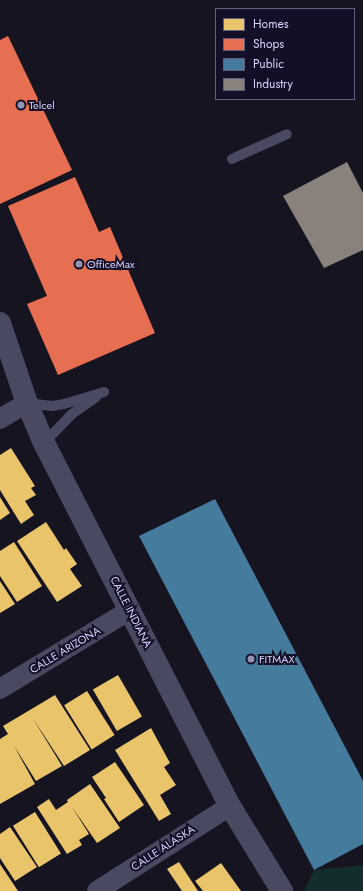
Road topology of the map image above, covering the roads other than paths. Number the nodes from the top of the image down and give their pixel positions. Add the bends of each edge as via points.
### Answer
1 (287, 134) dead end
2 (232, 159) dead end
3 (0, 323) edge
4 (26, 403) junction
5 (0, 419) edge
6 (44, 444) junction
7 (130, 610) junction
8 (0, 689) edge
9 (230, 806) junction
10 (97, 891) edge
11 (282, 891) edge

1 - 2 lane
3 - 4 street, CALLE INDIANA
4 - 5 street
4 - 6 street, CALLE INDIANA
4 - 6 lane via 52,406 104,392 72,414
6 - 7 street, CALLE INDIANA
7 - 8 street, CALLE ARIZONA
7 - 9 street, CALLE INDIANA
9 - 10 street, CALLE ALASKA
9 - 11 street, CALLE INDIANA

